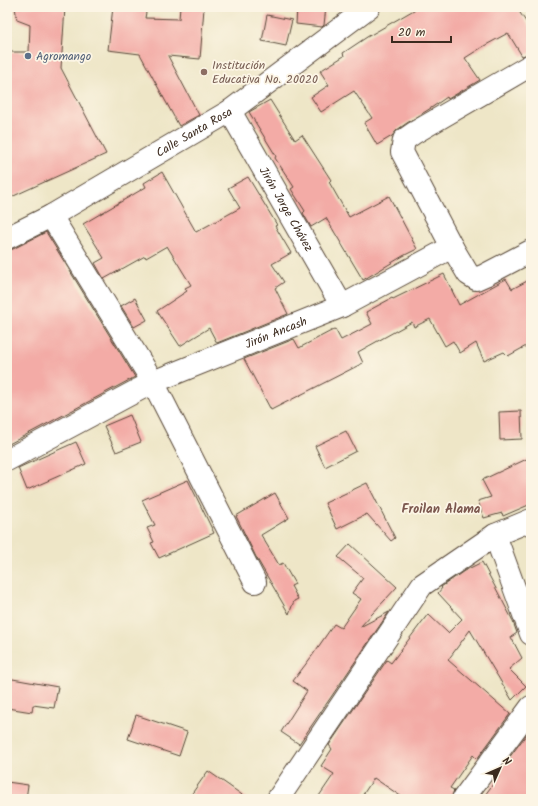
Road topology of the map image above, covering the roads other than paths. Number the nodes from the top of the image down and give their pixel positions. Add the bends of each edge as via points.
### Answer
1 (369, 7) edge
2 (531, 65) edge
3 (230, 112) junction
4 (51, 216) junction
5 (7, 238) edge
6 (452, 247) junction
7 (531, 251) edge
8 (342, 306) junction
9 (153, 382) junction
10 (7, 460) edge
11 (531, 520) edge
12 (495, 535) junction
13 (255, 582) dead end
14 (531, 634) edge
15 (531, 707) edge
16 (278, 799) edge
17 (463, 799) edge

1 - 3 street, Calle Santa Rosa
2 - 6 street via 404,140 402,152
3 - 4 street, Calle Santa Rosa
3 - 8 street, Jirón Jorge Chávez
4 - 5 street, Calle Santa Rosa
4 - 9 street
6 - 7 street via 468,274 476,279
6 - 8 street, Jirón Ancash
8 - 9 street, Jirón Ancash
9 - 10 street, Jirón Ancash
9 - 13 street
11 - 12 street
12 - 14 street
12 - 16 street via 422,585
15 - 17 street

